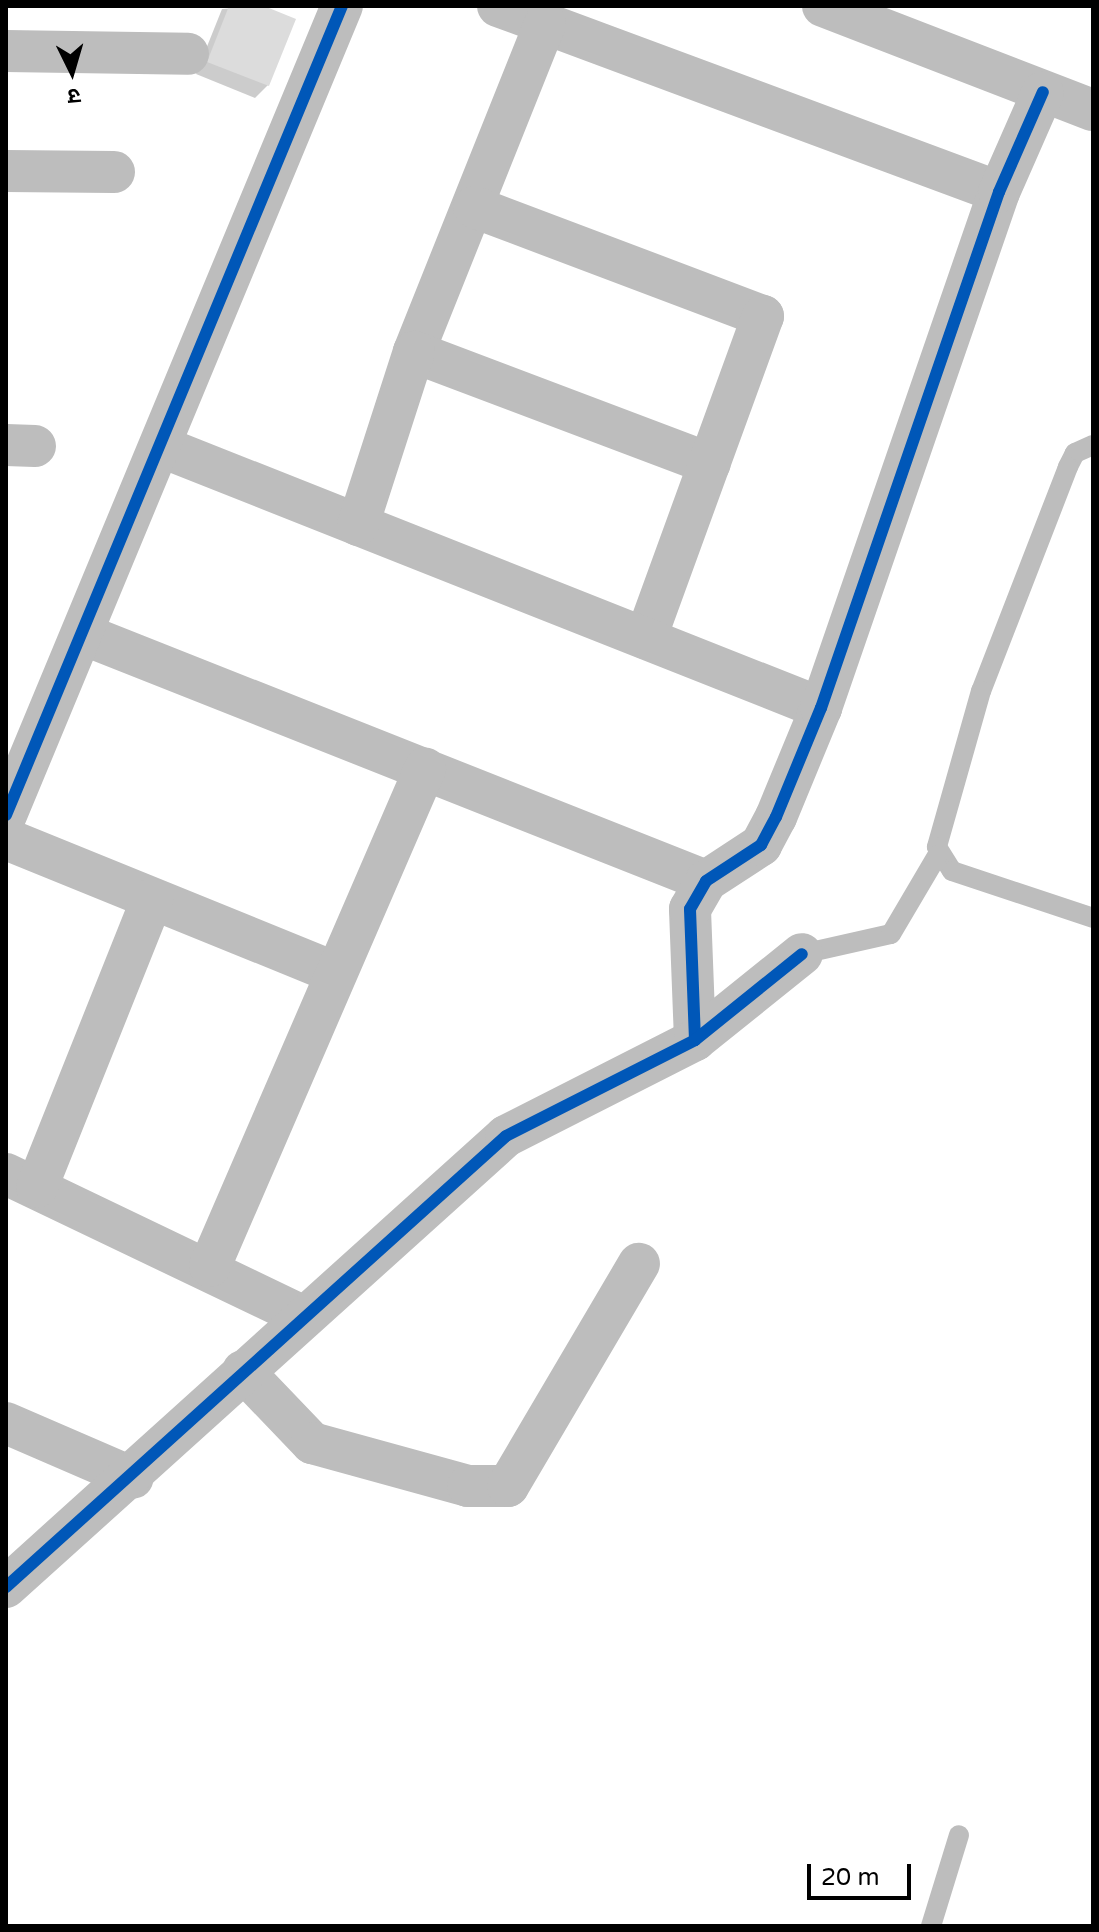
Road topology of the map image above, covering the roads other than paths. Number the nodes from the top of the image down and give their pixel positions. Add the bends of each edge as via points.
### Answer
1 (342, 6) edge
2 (498, 6) edge
3 (823, 6) edge
4 (545, 24) junction
5 (6, 51) edge
6 (188, 54) dead end
7 (1043, 92) junction
8 (1093, 110) edge
9 (6, 171) edge
10 (114, 172) dead end
11 (999, 192) junction
12 (474, 207) junction
13 (414, 352) junction
14 (1093, 445) edge
15 (162, 447) junction
16 (710, 464) junction
17 (358, 525) junction
18 (85, 635) junction
19 (646, 638) junction
20 (821, 708) junction
21 (425, 769) junction
22 (6, 815) edge
23 (6, 839) edge
24 (937, 856) junction
25 (706, 881) junction
26 (152, 899) junction
27 (1093, 918) edge
28 (802, 954) joint
29 (336, 973) junction
30 (695, 1040) junction
31 (21, 1180) edge
32 (639, 1264) dead end
33 (210, 1266) junction
34 (300, 1315) junction
35 (243, 1371) junction
36 (6, 1423) edge
37 (133, 1478) junction
38 (6, 1587) edge
39 (959, 1835) dead end
40 (931, 1926) edge

1 - 15 street
2 - 4 street
3 - 7 street
4 - 11 street
4 - 12 street
5 - 6 street
7 - 8 street
7 - 11 street
9 - 10 street
11 - 20 street
12 - 13 street
12 - 16 street via 763,316
13 - 16 street
13 - 17 street
14 - 24 lane via 1075,453 1068,467 981,691
15 - 17 street
15 - 18 street
16 - 19 street
17 - 19 street
18 - 21 street
18 - 22 street
19 - 20 street
20 - 25 street via 761,845
21 - 25 street
21 - 29 street
23 - 26 street
24 - 27 lane via 952,871
24 - 28 lane via 891,934
25 - 30 street via 687,921
26 - 29 street
26 - 31 street
28 - 30 street
29 - 33 street
30 - 34 street via 506,1136
31 - 33 street
32 - 35 street via 508,1486 468,1486 312,1443
33 - 34 street
34 - 35 street
35 - 37 street
36 - 37 street
37 - 38 street
39 - 40 lane

